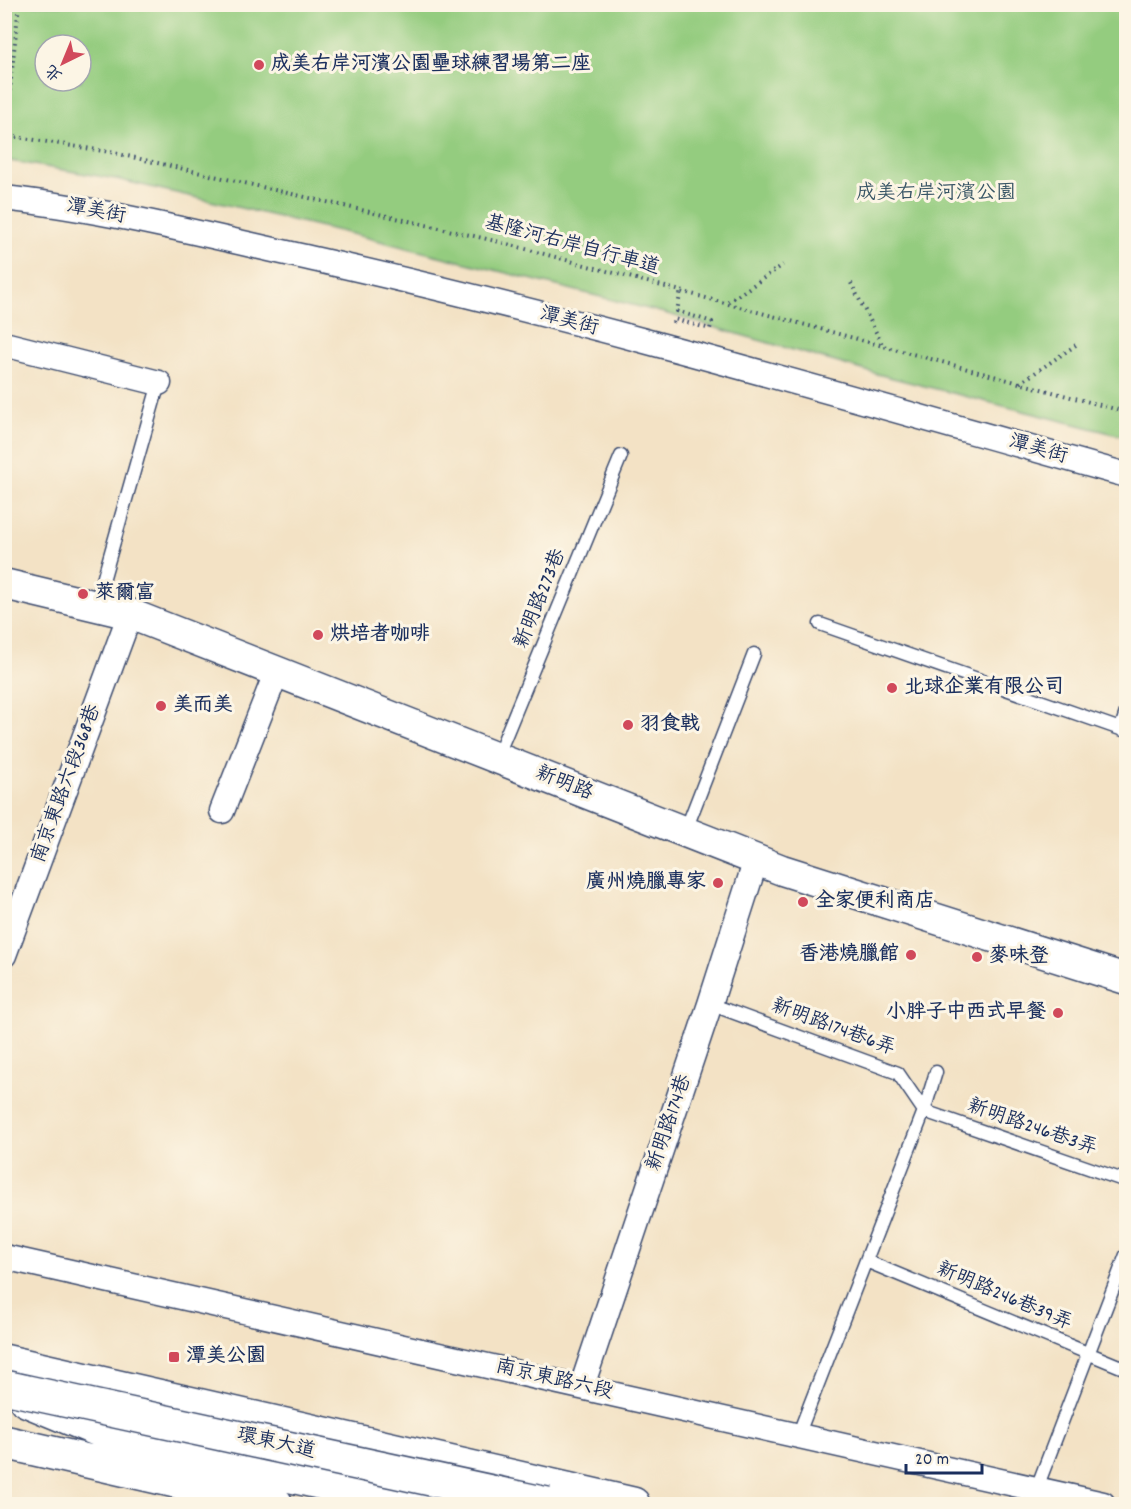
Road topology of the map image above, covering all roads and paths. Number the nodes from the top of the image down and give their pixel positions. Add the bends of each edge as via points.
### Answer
1 (19, 4) edge
2 (5, 135) edge
3 (4, 144) edge
4 (4, 198) edge
5 (783, 265) dead end
6 (851, 283) dead end
7 (681, 290) junction
8 (727, 303) junction
9 (674, 319) dead end
10 (1079, 343) dead end
11 (4, 344) edge
12 (883, 345) junction
13 (159, 383) joint
14 (1020, 383) junction
15 (1126, 412) edge
16 (621, 456) dead end
17 (1126, 475) edge
18 (4, 584) edge
19 (96, 606) junction
20 (130, 614) junction
21 (820, 624) dead end
22 (754, 654) dead end
23 (276, 671) junction
24 (1126, 712) edge
25 (1124, 730) edge
26 (497, 757) junction
27 (222, 811) dead end
28 (685, 832) junction
29 (756, 860) junction
30 (4, 955) edge
31 (1126, 978) edge
32 (710, 1004) junction
33 (936, 1072) dead end
34 (924, 1111) junction
35 (1126, 1181) edge
36 (1126, 1255) edge
37 (4, 1257) edge
38 (866, 1261) junction
39 (1089, 1353) junction
40 (4, 1361) edge
41 (1126, 1369) edge
42 (582, 1386) junction
43 (4, 1387) edge
44 (4, 1391) edge
45 (113, 1436) junction
46 (797, 1438) junction
47 (4, 1440) edge
48 (4, 1453) edge
49 (484, 1472) junction
50 (1036, 1490) junction
51 (221, 1504) edge
52 (276, 1504) edge
53 (417, 1504) edge
54 (477, 1504) edge
55 (547, 1504) edge
56 (633, 1504) edge
57 (1103, 1504) edge

1 - 2 path
2 - 3 path
2 - 7 path, 基隆河右岸自行車道 via 110,152 359,207
4 - 17 street, 潭美街 via 86,208 403,279 666,347
5 - 8 path
6 - 12 path
7 - 8 path, 基隆河右岸自行車道
7 - 9 path via 676,311 712,322 710,329
8 - 12 path, 基隆河右岸自行車道
10 - 14 path
11 - 13 street
12 - 14 path, 基隆河右岸自行車道
13 - 19 lane
14 - 15 path, 基隆河右岸自行車道
16 - 26 lane, 新明路273巷
18 - 19 street, 新明路
19 - 20 street, 新明路
20 - 23 street, 新明路
20 - 30 street, 南京東路六段368巷
21 - 25 lane
22 - 28 lane
23 - 26 street, 新明路
23 - 27 street
24 - 25 lane
26 - 28 street, 新明路
28 - 29 street, 新明路
29 - 31 street, 新明路
29 - 32 street, 新明路174巷
32 - 34 lane, 新明路174巷6弄 via 898,1073
32 - 42 street, 新明路174巷
33 - 34 lane
34 - 35 lane, 新明路246巷3弄
34 - 38 lane
36 - 39 lane
37 - 42 street, 南京東路六段
38 - 39 lane, 新明路246巷39弄
38 - 46 lane
39 - 41 lane, 新明路246巷39弄
39 - 50 lane
40 - 49 main road
42 - 46 street, 南京東路六段
43 - 55 main road, 環東大道, bridge
44 - 45 main road
45 - 47 main road
45 - 53 main road
46 - 50 street, 南京東路六段
47 - 52 main road
48 - 51 main road
49 - 54 main road
49 - 56 main road
50 - 57 street, 南京東路六段

